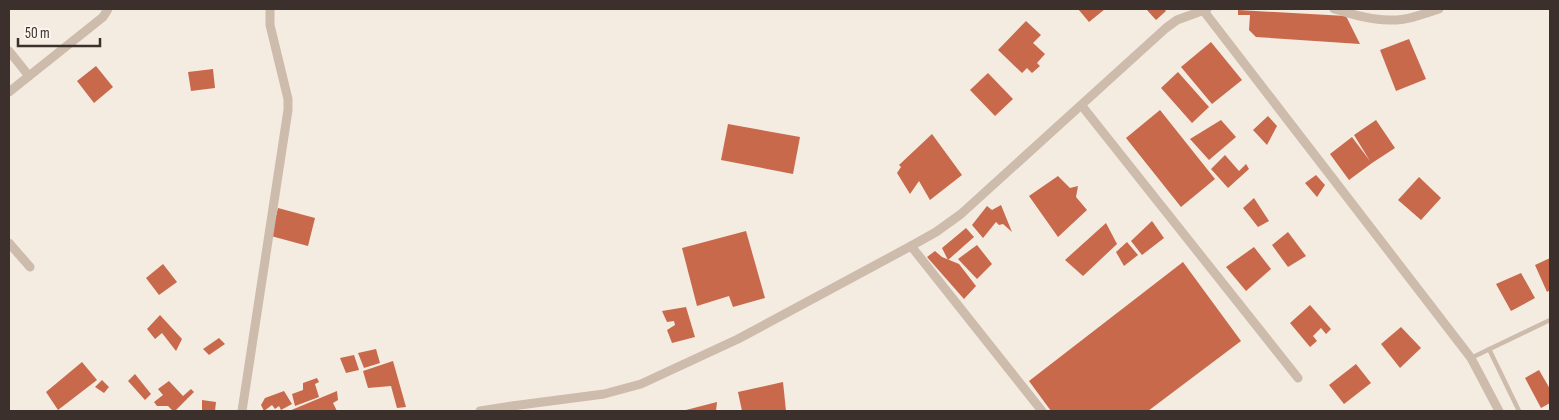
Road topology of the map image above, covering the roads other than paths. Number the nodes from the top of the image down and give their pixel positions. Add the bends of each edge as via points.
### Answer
1 (108, 9) edge
2 (270, 9) edge
3 (1205, 9) edge
4 (1334, 9) edge
5 (1439, 9) edge
6 (1366, 13) edge
7 (9, 51) edge
8 (29, 76) junction
9 (9, 92) edge
10 (1082, 106) junction
11 (9, 243) edge
12 (911, 246) junction
13 (30, 267) dead end
14 (1550, 320) edge
15 (1489, 350) junction
16 (1471, 358) junction
17 (1298, 378) dead end
18 (242, 411) edge
19 (480, 411) edge
20 (1042, 411) edge
21 (1499, 411) edge
22 (1519, 411) edge

1 - 8 street via 103,17
2 - 18 street via 270,26 288,110
3 - 10 street via 1166,28
3 - 16 street
4 - 6 street
5 - 6 street via 1389,20
7 - 8 street
8 - 9 street
10 - 12 street via 961,214
10 - 17 street
11 - 13 street
12 - 19 street via 738,339 641,384 604,394
12 - 20 street
14 - 15 lane
15 - 16 lane
15 - 22 lane
16 - 21 street

